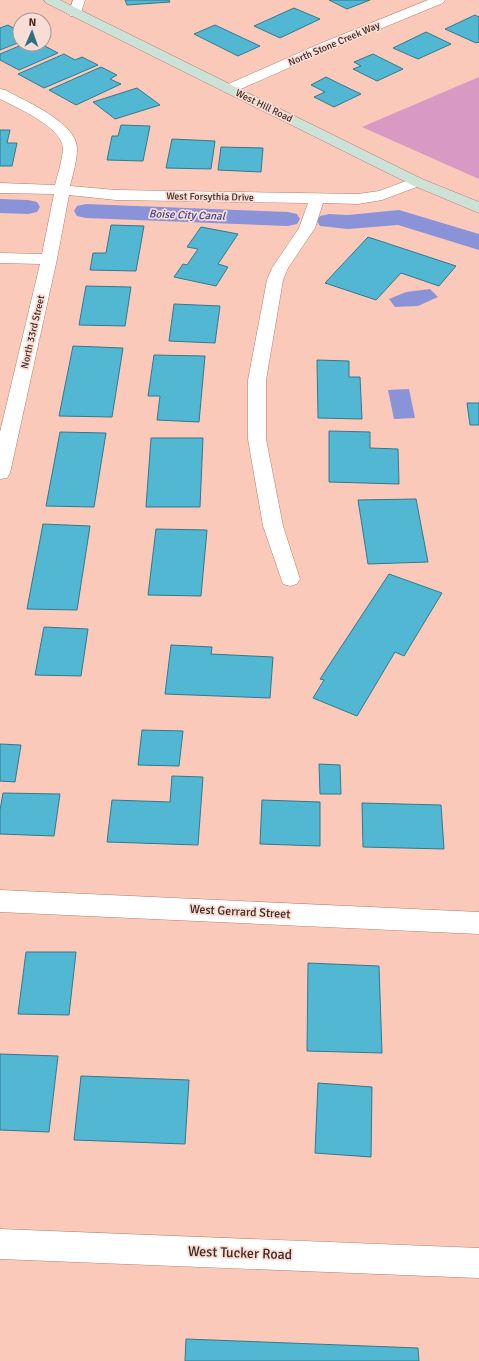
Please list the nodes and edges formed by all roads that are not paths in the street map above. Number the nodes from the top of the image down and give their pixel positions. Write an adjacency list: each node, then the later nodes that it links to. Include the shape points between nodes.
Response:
1 (50, 0): 3 (street, West Hill Road)
2 (439, 0): 4 (street, North Stone Creek Way)
3 (77, 6): 4 (street, West Hill Road)
4 (229, 89): 6 (street, West Hill Road)
5 (0, 93): 8 (street, North 33rd Street, via 55,124 66,137 70,148)
6 (417, 182): 9 (street, West Forsythia Drive, via 382,195 358,199); 10 (street, West Hill Road)
7 (0, 188): 8 (street, West Forsythia Drive)
8 (62, 190): 9 (street, West Forsythia Drive, via 116,195); 12 (street, North 33rd Street)
9 (317, 199): 14 (street, via 307,228 280,268 275,280 258,380 257,439 273,526)
10 (479, 208)
11 (0, 258): 12 (street)
12 (49, 260): 13 (street, North 33rd Street)
13 (0, 473)
14 (290, 579)
15 (0, 901): 16 (street, West Gerrard Street)
16 (479, 923)
17 (0, 1244): 18 (street, West Tucker Road)
18 (479, 1263)

